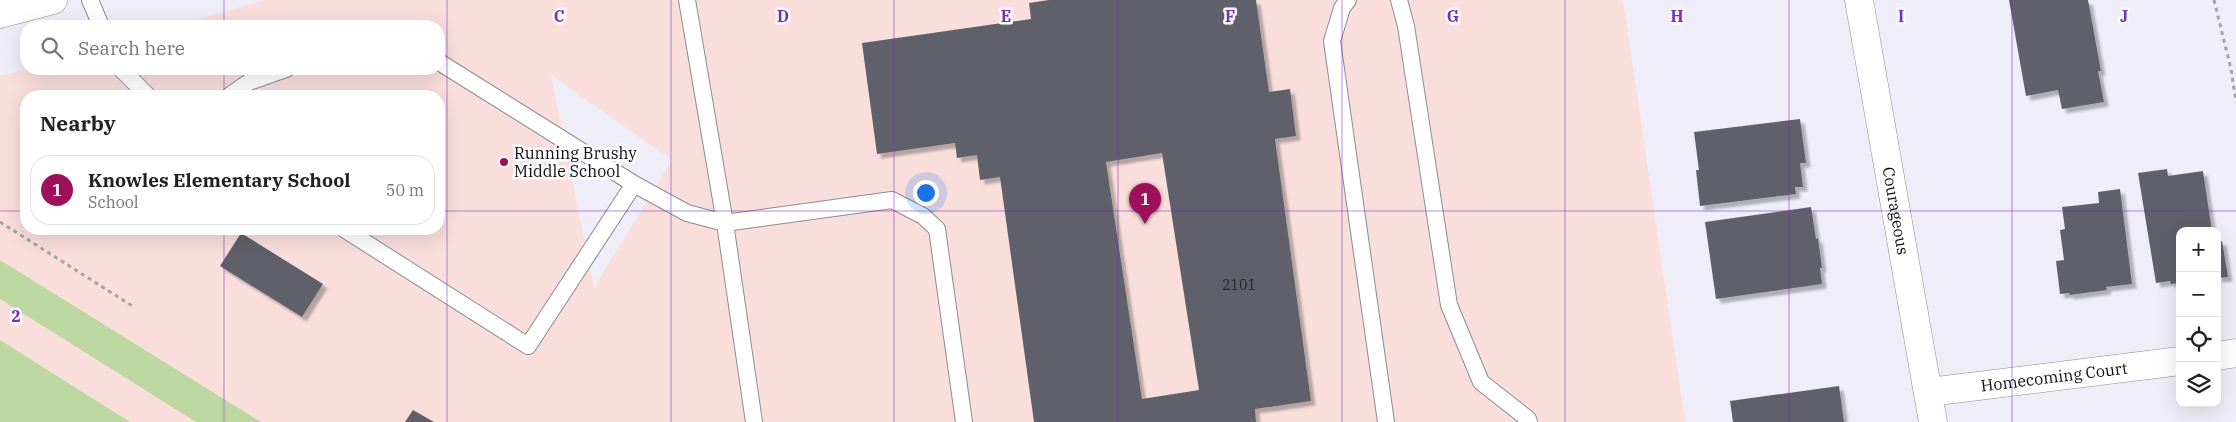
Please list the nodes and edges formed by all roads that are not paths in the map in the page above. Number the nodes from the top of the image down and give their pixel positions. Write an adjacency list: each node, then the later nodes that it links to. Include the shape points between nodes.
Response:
1 (53, 0): 7 (street)
2 (90, 0): 8 (lane)
3 (687, 0): 15 (lane)
4 (1348, 0): 23 (lane, via 1342,8 1332,41)
5 (1398, 0): 24 (lane, via 1406,26 1449,305 1481,382)
6 (1859, 0): 20 (street, Courageous)
7 (0, 14)
8 (98, 20)
9 (445, 66): 14 (lane)
10 (127, 75): 12 (lane)
11 (269, 75): 13 (lane)
12 (142, 90)
13 (238, 90)
14 (634, 184): 15 (lane, via 687,213); 16 (lane, via 528,346)
15 (725, 223): 21 (lane); 22 (lane, via 892,200 923,216 937,229)
16 (353, 235)
17 (2236, 353): 18 (street)
18 (2221, 355)
19 (2176, 361): 20 (street, Homecoming Court)
20 (1929, 392): 25 (street, Courageous)
21 (754, 422)
22 (964, 422)
23 (1386, 422)
24 (1529, 422)
25 (1933, 422)

